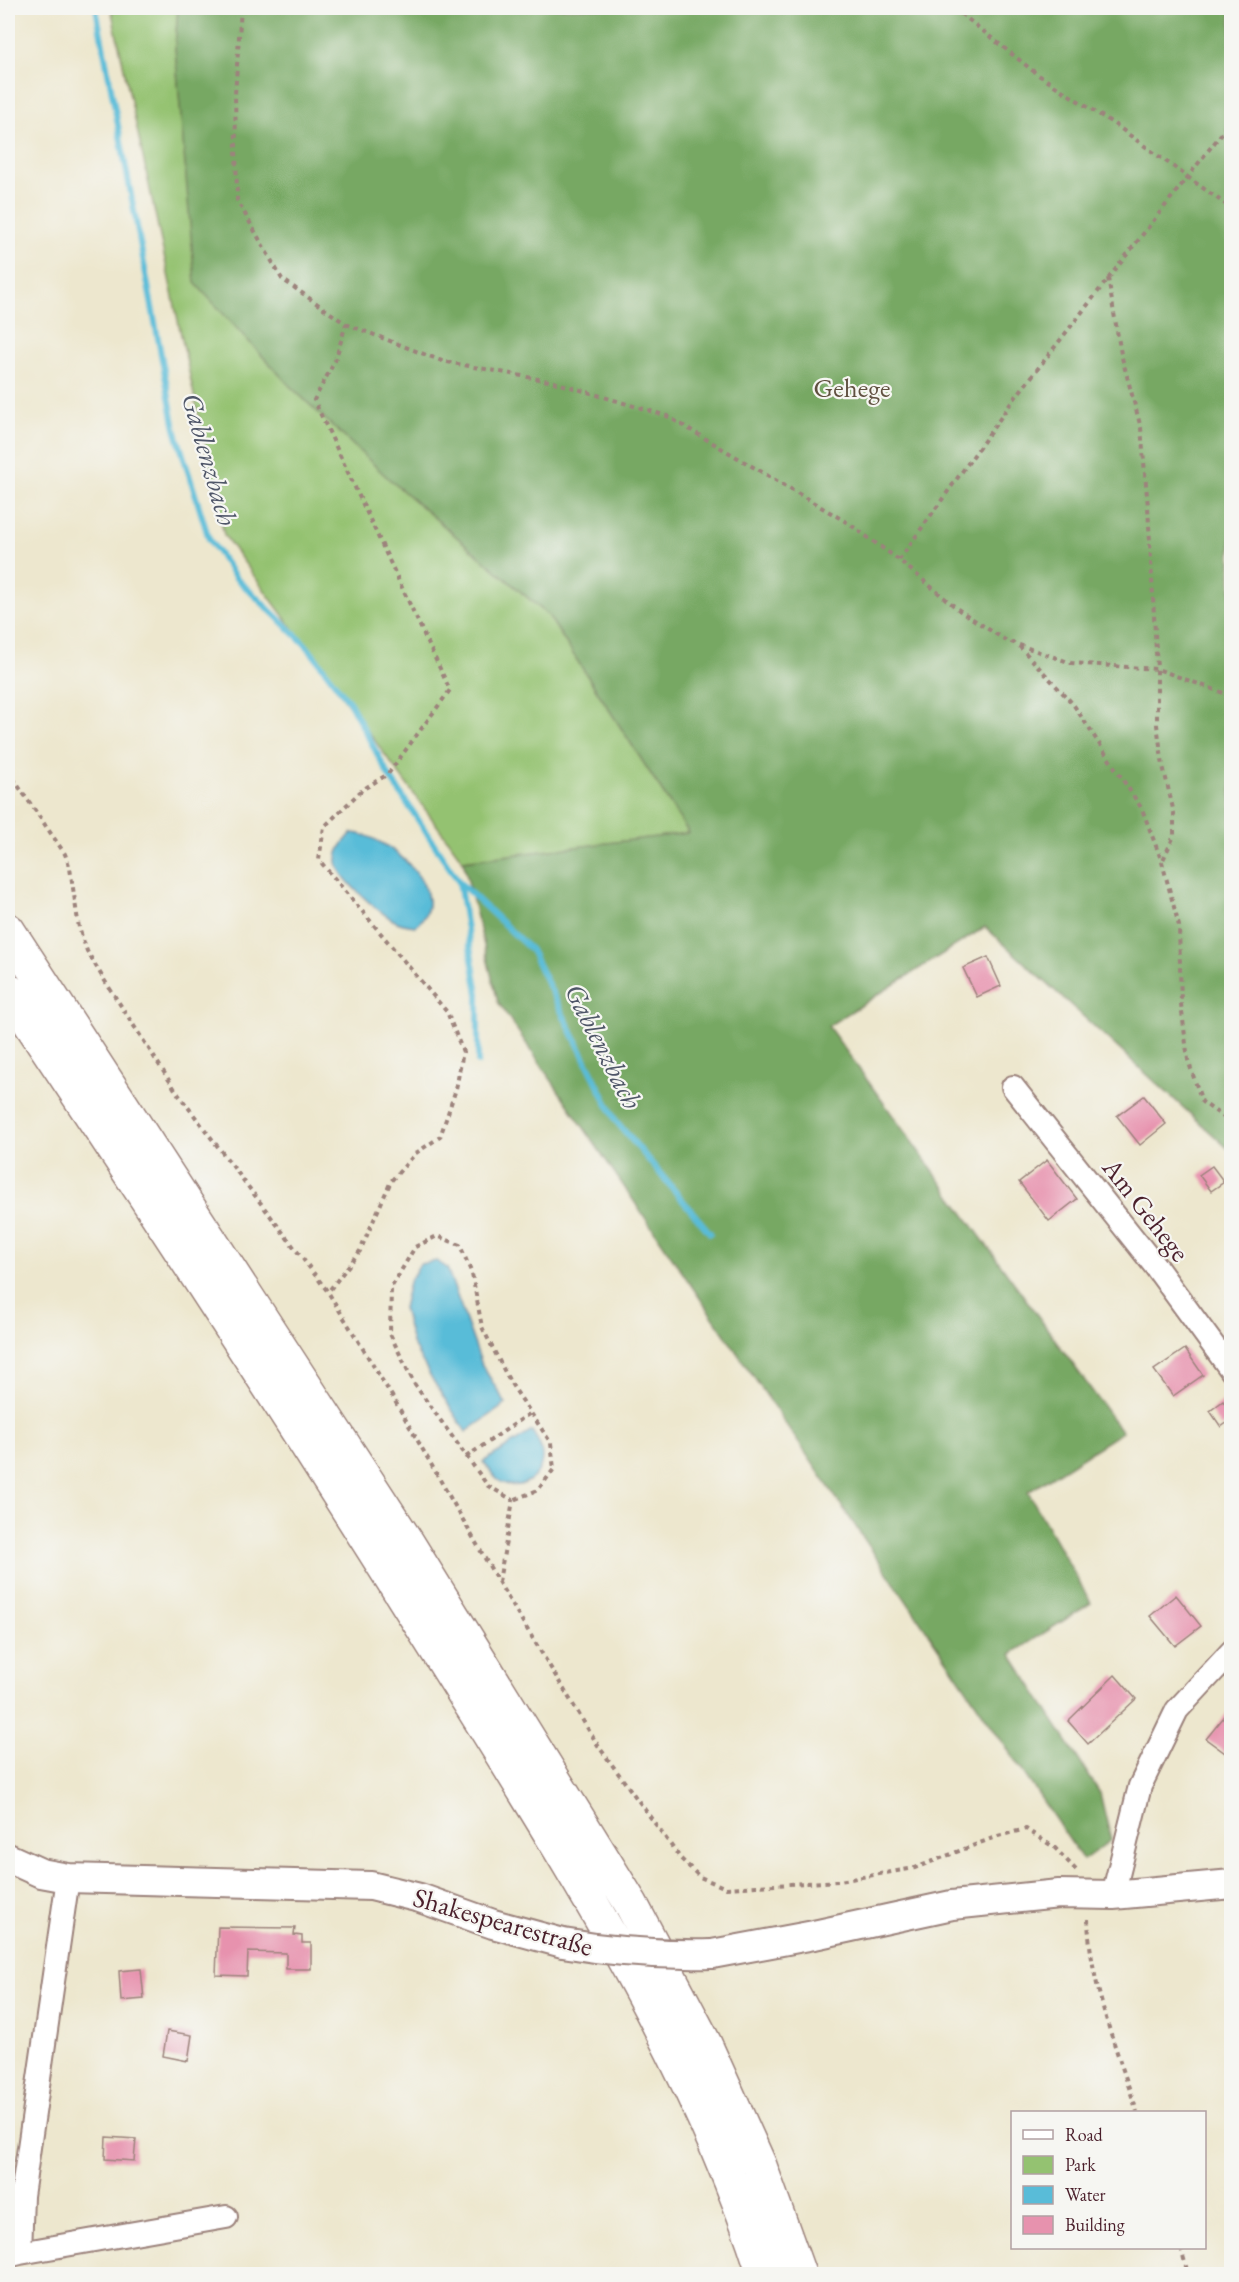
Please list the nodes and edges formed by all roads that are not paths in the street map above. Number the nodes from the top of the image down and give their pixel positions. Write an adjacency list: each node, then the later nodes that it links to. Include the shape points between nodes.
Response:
1 (8, 930): 13 (highway, via 400,1532 631,1904 705,2044 760,2166)
2 (8, 990): 12 (highway, via 373,1548 580,1880 658,2024 717,2148)
3 (1013, 1087): 4 (street, Am Gehege, via 1156,1267)
4 (1232, 1371)
5 (1232, 1651): 9 (street, via 1177,1710 1140,1786)
6 (8, 1858): 7 (street, Shakespearestraße, via 41,1873)
7 (68, 1878): 9 (street, Shakespearestraße, bridge, via 371,1886 563,1943 606,1951 669,1955 712,1954 952,1905 1059,1894); 11 (street)
8 (1232, 1884): 9 (street, Shakespearestraße)
9 (1101, 1895)
10 (226, 2217): 11 (street)
11 (14, 2254)
12 (764, 2274)
13 (799, 2274)

